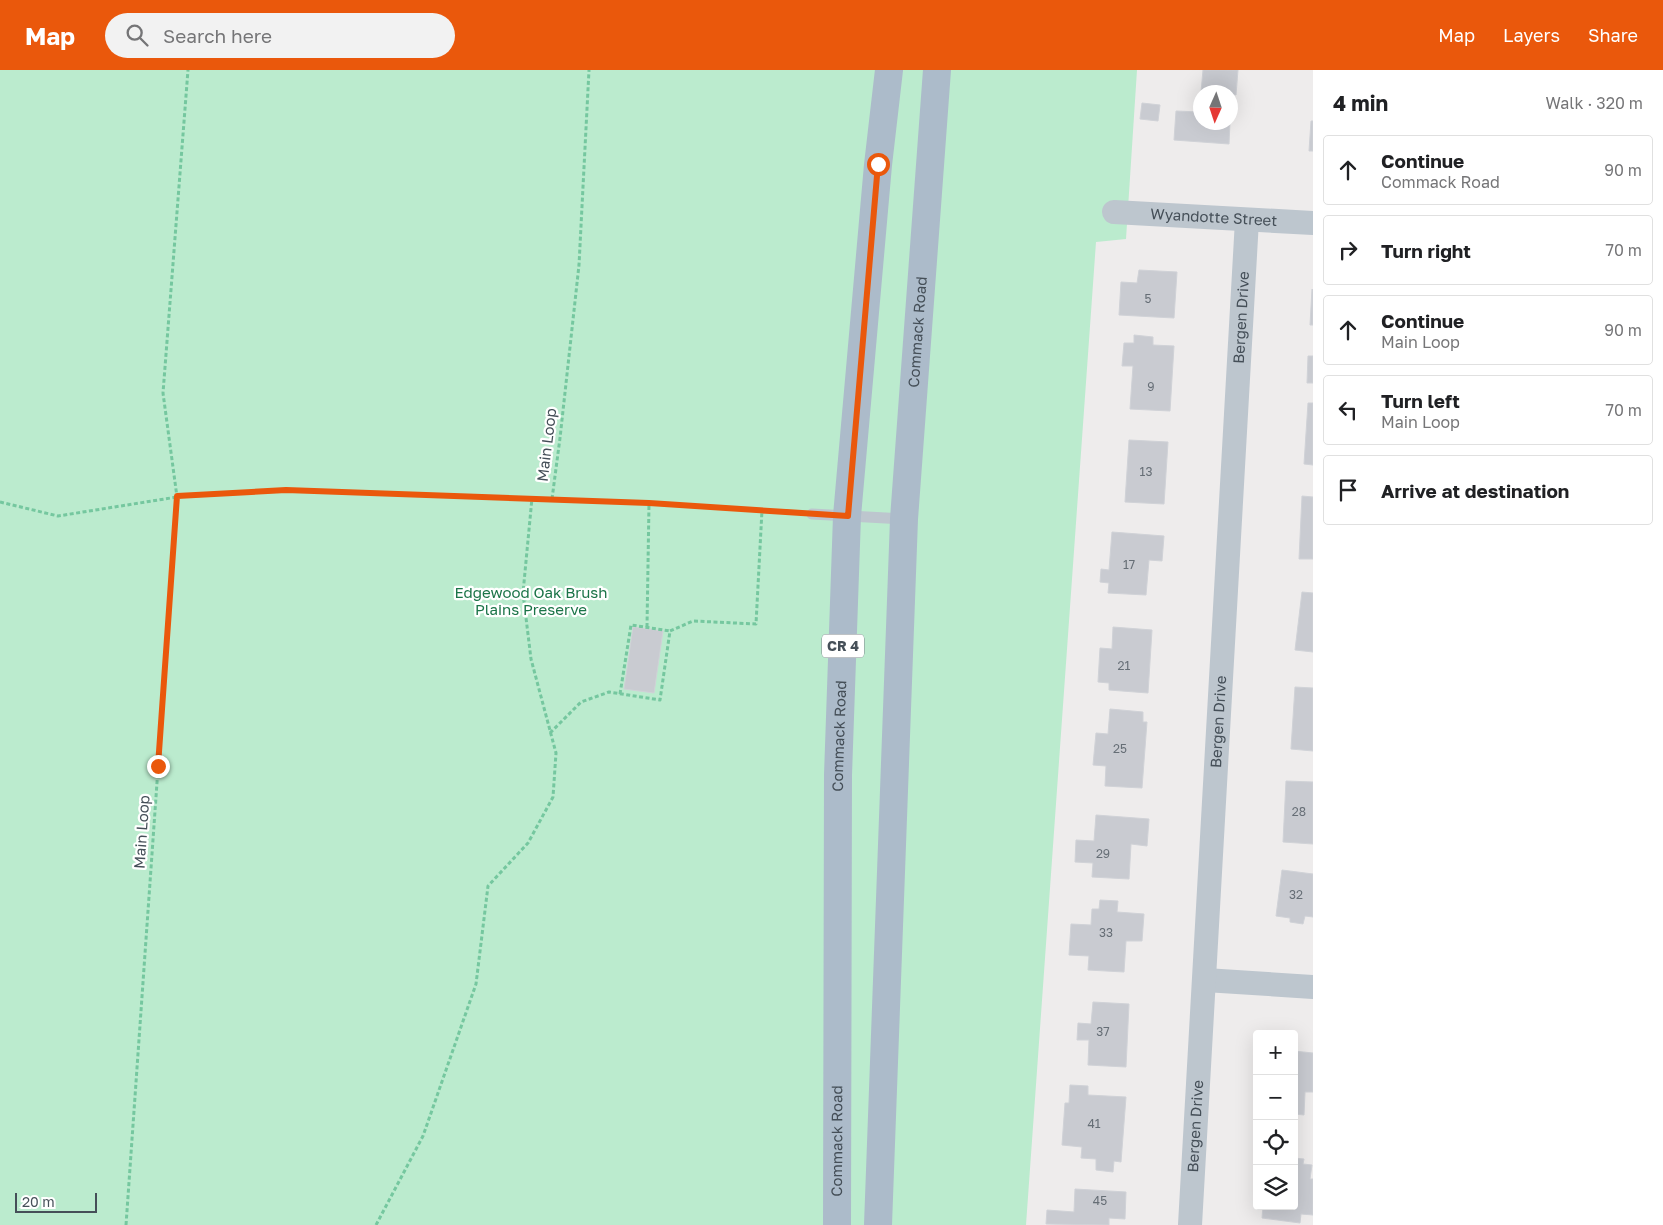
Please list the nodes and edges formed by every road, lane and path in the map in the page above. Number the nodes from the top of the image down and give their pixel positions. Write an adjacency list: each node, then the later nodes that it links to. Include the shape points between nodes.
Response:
1 (188, 70): 8 (path, via 163,393)
2 (589, 70): 10 (path, Main Loop, via 579,265)
3 (889, 70): 15 (main road, Commack Road / CR 4)
4 (937, 70): 16 (main road, Commack Road)
5 (1114, 212): 6 (street, Wyandotte Street)
6 (1247, 220): 7 (street, Wyandotte Street); 21 (street, Bergen Drive)
7 (1313, 223)
8 (177, 496): 9 (path, Main Loop, via 286,490); 11 (path, via 58,516); 23 (path, Main Loop)
9 (532, 498): 10 (path, Main Loop); 20 (path, via 523,592 531,659)
10 (552, 499): 12 (path)
11 (0, 502)
12 (649, 503): 13 (path); 17 (path)
13 (762, 510): 14 (path); 18 (path, via 756,624 693,621)
14 (812, 514): 15 (lane)
15 (848, 516): 16 (lane); 25 (main road, Commack Road / CR 4, via 838,775)
16 (904, 519): 26 (main road, Commack Road)
17 (647, 627): 18 (path); 19 (path, via 631,625)
18 (670, 631): 19 (path, via 660,700)
19 (620, 694): 20 (path, via 609,692 581,702)
20 (550, 733): 24 (path, via 556,753 554,797 528,843 488,886 476,984 422,1136)
21 (1205, 980): 22 (street); 27 (street, Bergen Drive)
22 (1313, 987)
23 (126, 1225)
24 (376, 1225)
25 (837, 1225)
26 (878, 1225)
27 (1190, 1225)

